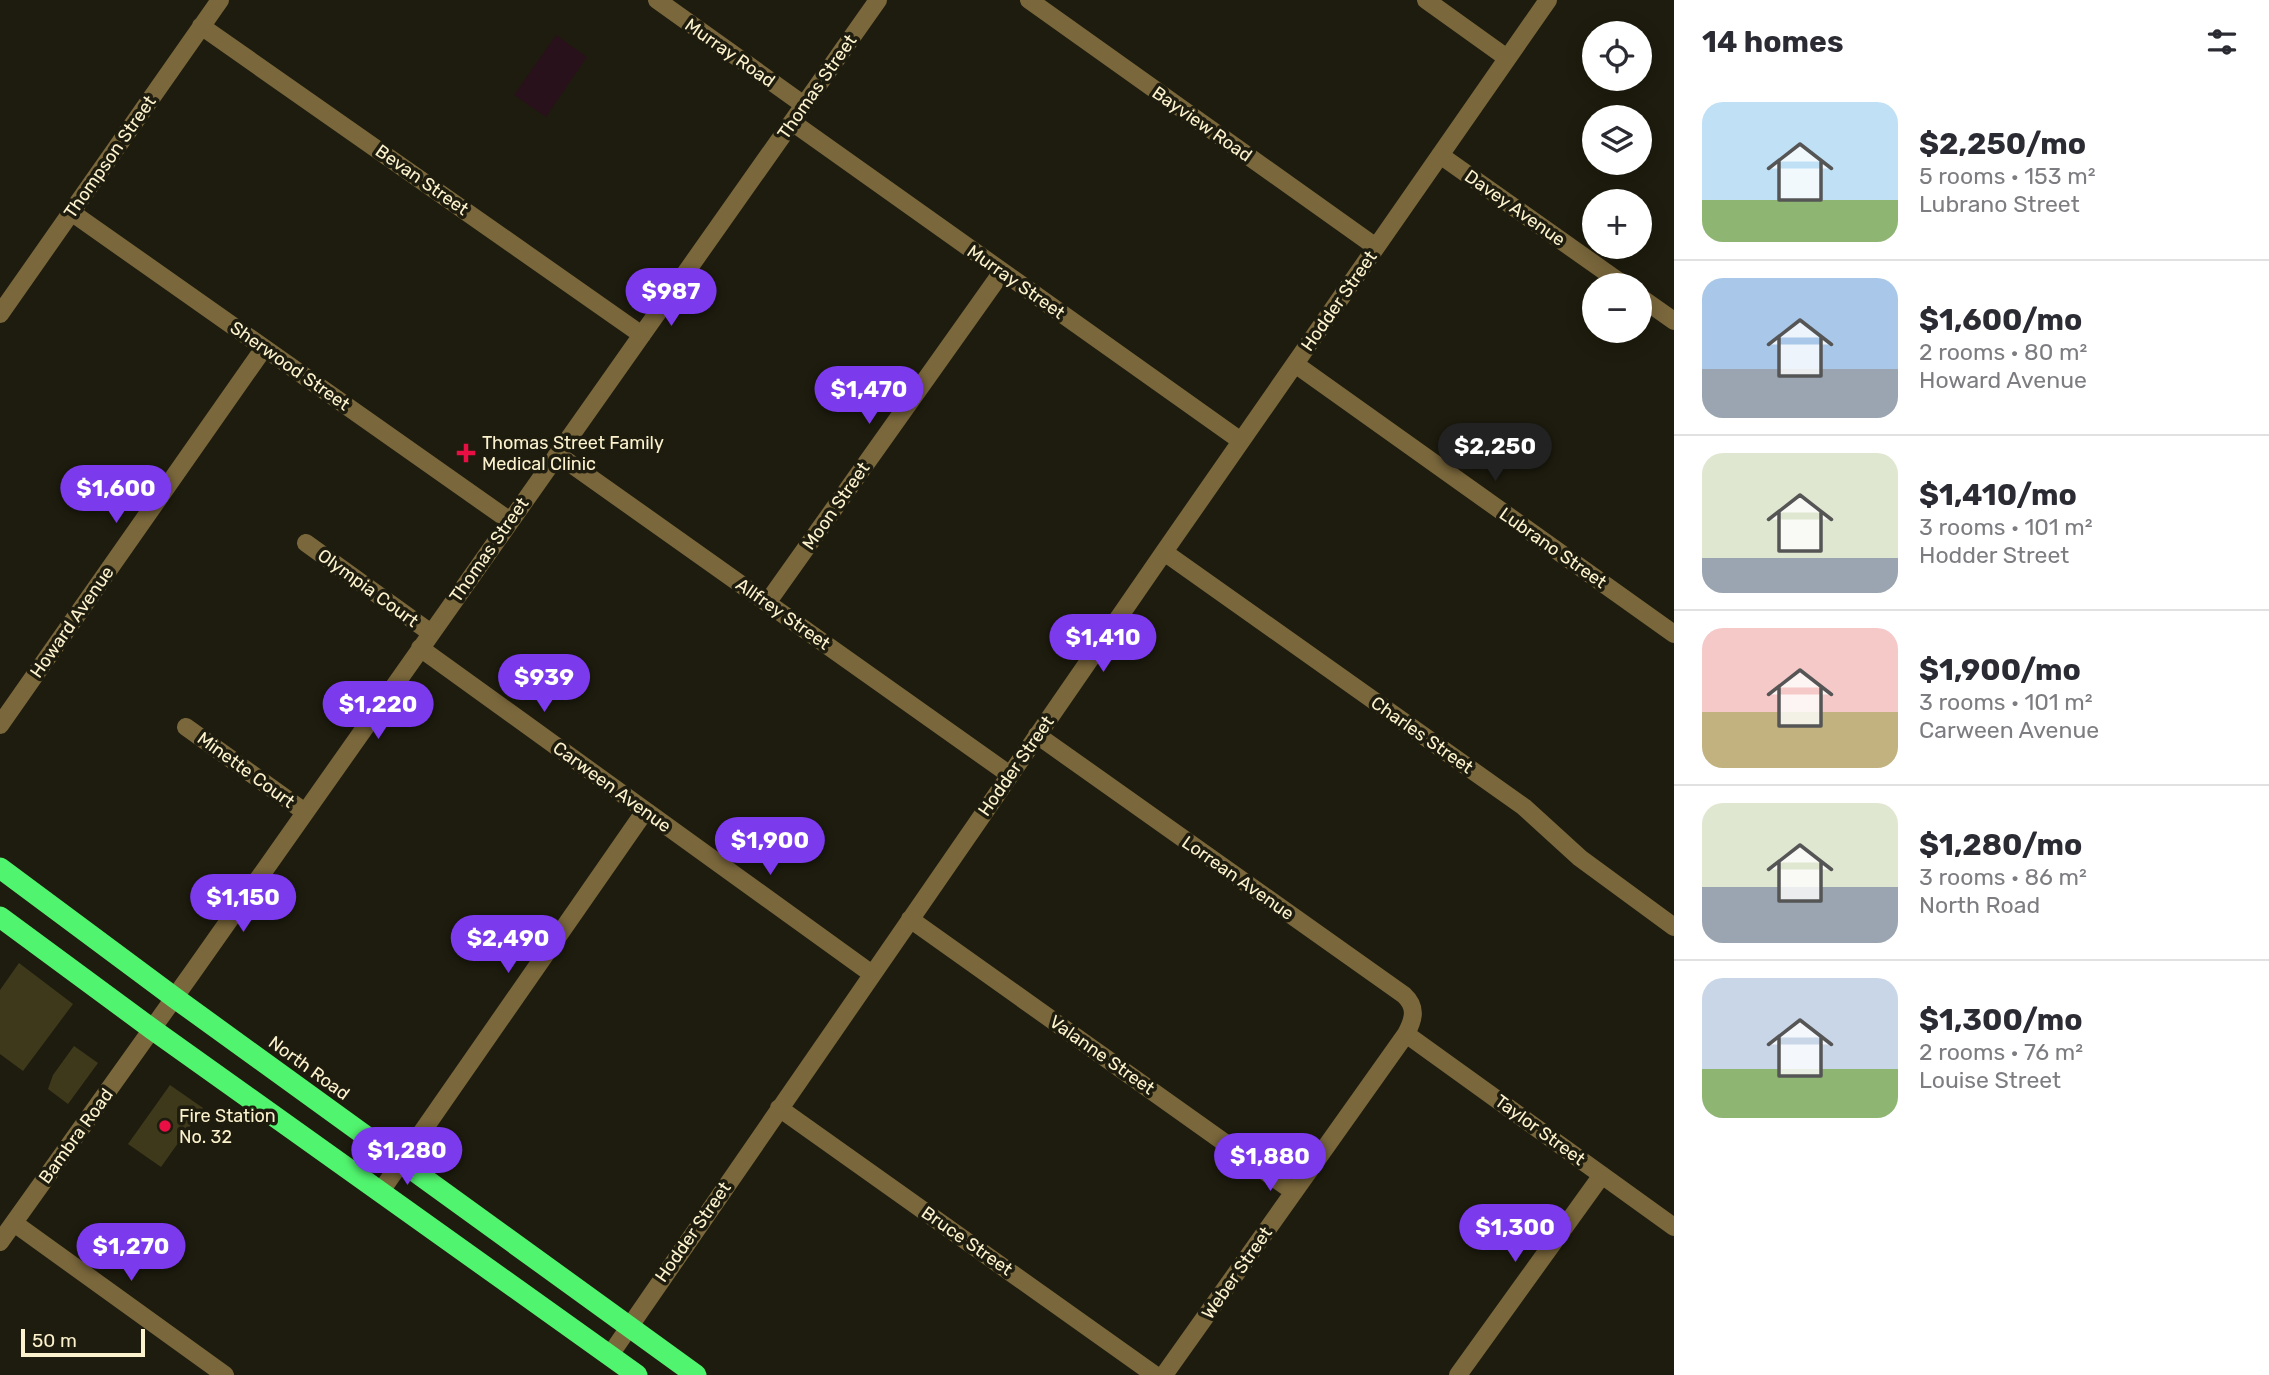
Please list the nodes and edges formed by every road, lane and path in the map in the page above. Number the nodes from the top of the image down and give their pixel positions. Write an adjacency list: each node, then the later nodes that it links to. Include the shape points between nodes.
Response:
1 (220, 0): 7 (street, Thompson Street)
2 (656, 0): 9 (street, Murray Road)
3 (878, 0): 9 (street, Thomas Street)
4 (1029, 0): 13 (street, Bayview Road)
5 (1426, 0): 8 (street)
6 (1548, 0): 8 (street, Hodder Street)
7 (201, 26): 12 (street, Thompson Street); 19 (street, Bevan Street)
8 (1507, 58): 11 (street, Hodder Street)
9 (804, 105): 10 (street, Thomas Street)
10 (792, 122): 14 (street, Murray Street); 19 (street, Thomas Street)
11 (1440, 155): 13 (street, Hodder Street); 15 (street, Davey Avenue)
12 (71, 212): 17 (street, Thompson Street); 20 (street, Sherwood Street)
13 (1376, 247): 21 (street, Hodder Street)
14 (1002, 272): 22 (street, Murray Street); 27 (street, Moon Street)
15 (1607, 273)
16 (1652, 305): 18 (street)
17 (0, 314)
18 (1674, 321)
19 (642, 335): 23 (street, Thomas Street)
20 (264, 348): 24 (street, Sherwood Street); 31 (street, Howard Avenue)
21 (1295, 364): 22 (street, Hodder Street); 29 (street, Lubrano Street)
22 (1241, 441): 26 (street, Hodder Street)
23 (557, 454): 24 (street, Thomas Street); 27 (street, Allfrey Street)
24 (510, 521): 28 (street, Thomas Street)
25 (306, 542): 28 (street, Olympia Court)
26 (1164, 552): 33 (street, Hodder Street); 40 (street, Charles Street, via 1524,807 1580,858)
27 (767, 603): 34 (street, Allfrey Street)
28 (431, 633): 30 (street, Thomas Street)
29 (1674, 634)
30 (420, 648): 35 (street, Carween Avenue); 36 (street, Thomas Street)
31 (0, 724)
32 (186, 727): 36 (street, Minette Court)
33 (1037, 735): 34 (street, Hodder Street); 44 (street, Lorrean Avenue, via 1404,995 1414,1016)
34 (1010, 775): 39 (street, Hodder Street)
35 (645, 811): 41 (street, Carween Avenue); 48 (street)
36 (305, 812): 42 (street, Thomas Street)
37 (0, 868): 42 (highway, North Road)
38 (0, 917): 43 (highway)
39 (910, 919): 41 (street, Hodder Street); 51 (street, Valanne Street)
40 (1674, 926)
41 (872, 974): 46 (street, Hodder Street)
42 (175, 998): 43 (street, Bambra Road); 45 (highway, North Road)
43 (152, 1029): 47 (highway); 52 (street, Bambra Road)
44 (1406, 1034): 49 (street, Taylor Street); 51 (street, Weber Street)
45 (297, 1087): 47 (highway); 48 (highway, North Road)
46 (779, 1108): 55 (street, Hodder Street); 60 (street, Bruce Street)
47 (275, 1116): 50 (highway)
48 (402, 1161): 50 (street); 55 (highway, North Road)
49 (1602, 1175): 53 (street, Taylor Street); 62 (street)
50 (382, 1191): 56 (highway)
51 (1294, 1192): 61 (street, Weber Street)
52 (14, 1223): 54 (street, Bambra Road); 57 (street)
53 (1674, 1227)
54 (0, 1242)
55 (628, 1326): 56 (street, Hodder Street); 59 (highway, North Road)
56 (610, 1355): 58 (highway)
57 (225, 1375)
58 (638, 1375)
59 (696, 1375)
60 (1155, 1375)
61 (1164, 1375)
62 (1458, 1375)

